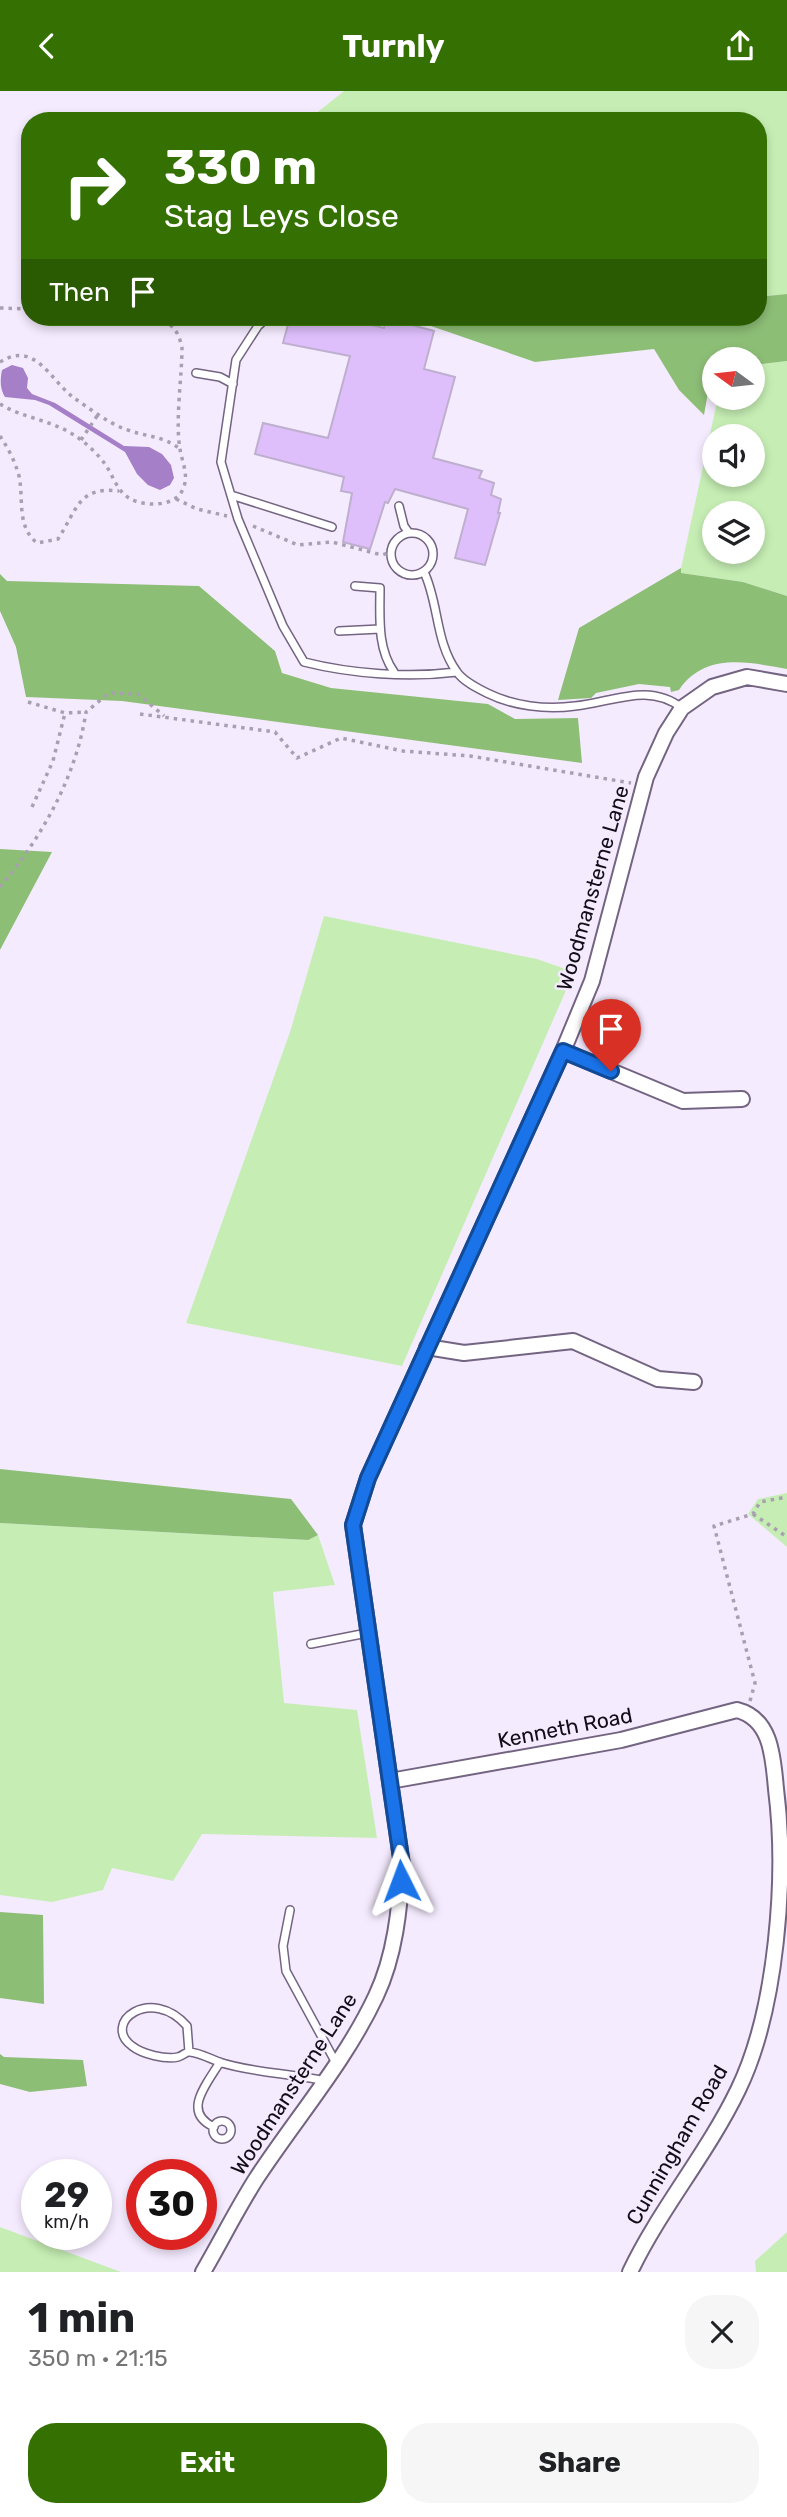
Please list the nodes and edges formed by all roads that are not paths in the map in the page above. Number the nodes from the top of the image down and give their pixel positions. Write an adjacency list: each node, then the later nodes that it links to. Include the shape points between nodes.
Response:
1 (258, 326): 3 (lane, via 236,360)
2 (196, 373): 3 (lane)
3 (233, 384): 4 (lane, via 221,462)
4 (231, 495): 6 (lane); 12 (lane, via 283,626 304,661 337,670)
5 (399, 506): 7 (lane)
6 (332, 527)
7 (410, 533): 8 (lane, via 423,536 432,547 432,560); 8 (lane, via 397,539 391,552 394,565 404,574)
8 (424, 572): 13 (lane, via 434,591 434,614)
9 (355, 586): 10 (lane, via 380,588)
10 (380, 629): 11 (lane); 12 (lane, via 386,661)
11 (340, 631)
12 (394, 672): 13 (lane)
13 (457, 672): 15 (lane, via 478,689 506,702 572,707 639,693 667,697)
14 (787, 684): 15 (street, Woodmansterne Lane, via 747,677 712,687)
15 (682, 708): 16 (street, Woodmansterne Lane, via 643,786 592,981)
16 (563, 1051): 17 (street, via 683,1101); 18 (street, Woodmansterne Lane)
17 (742, 1099)
18 (427, 1347): 19 (street, via 464,1353 573,1341 658,1380); 20 (street, Woodmansterne Lane, via 368,1478 353,1525)
19 (694, 1382)
20 (367, 1633): 21 (lane); 23 (street, Woodmansterne Lane)
21 (311, 1644)
22 (747, 1713): 23 (street, Kenneth Road, via 737,1710 621,1740); 31 (street, Cunningham Road, via 755,1717 771,1744 779,1812 780,1905 767,2002 739,2089)
23 (390, 1781): 27 (street, Woodmansterne Lane, via 402,1865 393,1935 377,1995)
24 (290, 1910): 27 (lane, via 283,1946 286,1971)
25 (189, 2052): 25 (lane, via 171,2058 133,2047 123,2032 125,2020 142,2006 163,2009 187,2026); 26 (lane)
26 (220, 2062): 28 (lane); 29 (lane, via 197,2113)
27 (337, 2064): 28 (street, Woodmansterne Lane)
28 (326, 2081): 30 (street, Woodmansterne Lane, via 255,2180)
29 (214, 2127)
30 (203, 2272)
31 (630, 2272)

